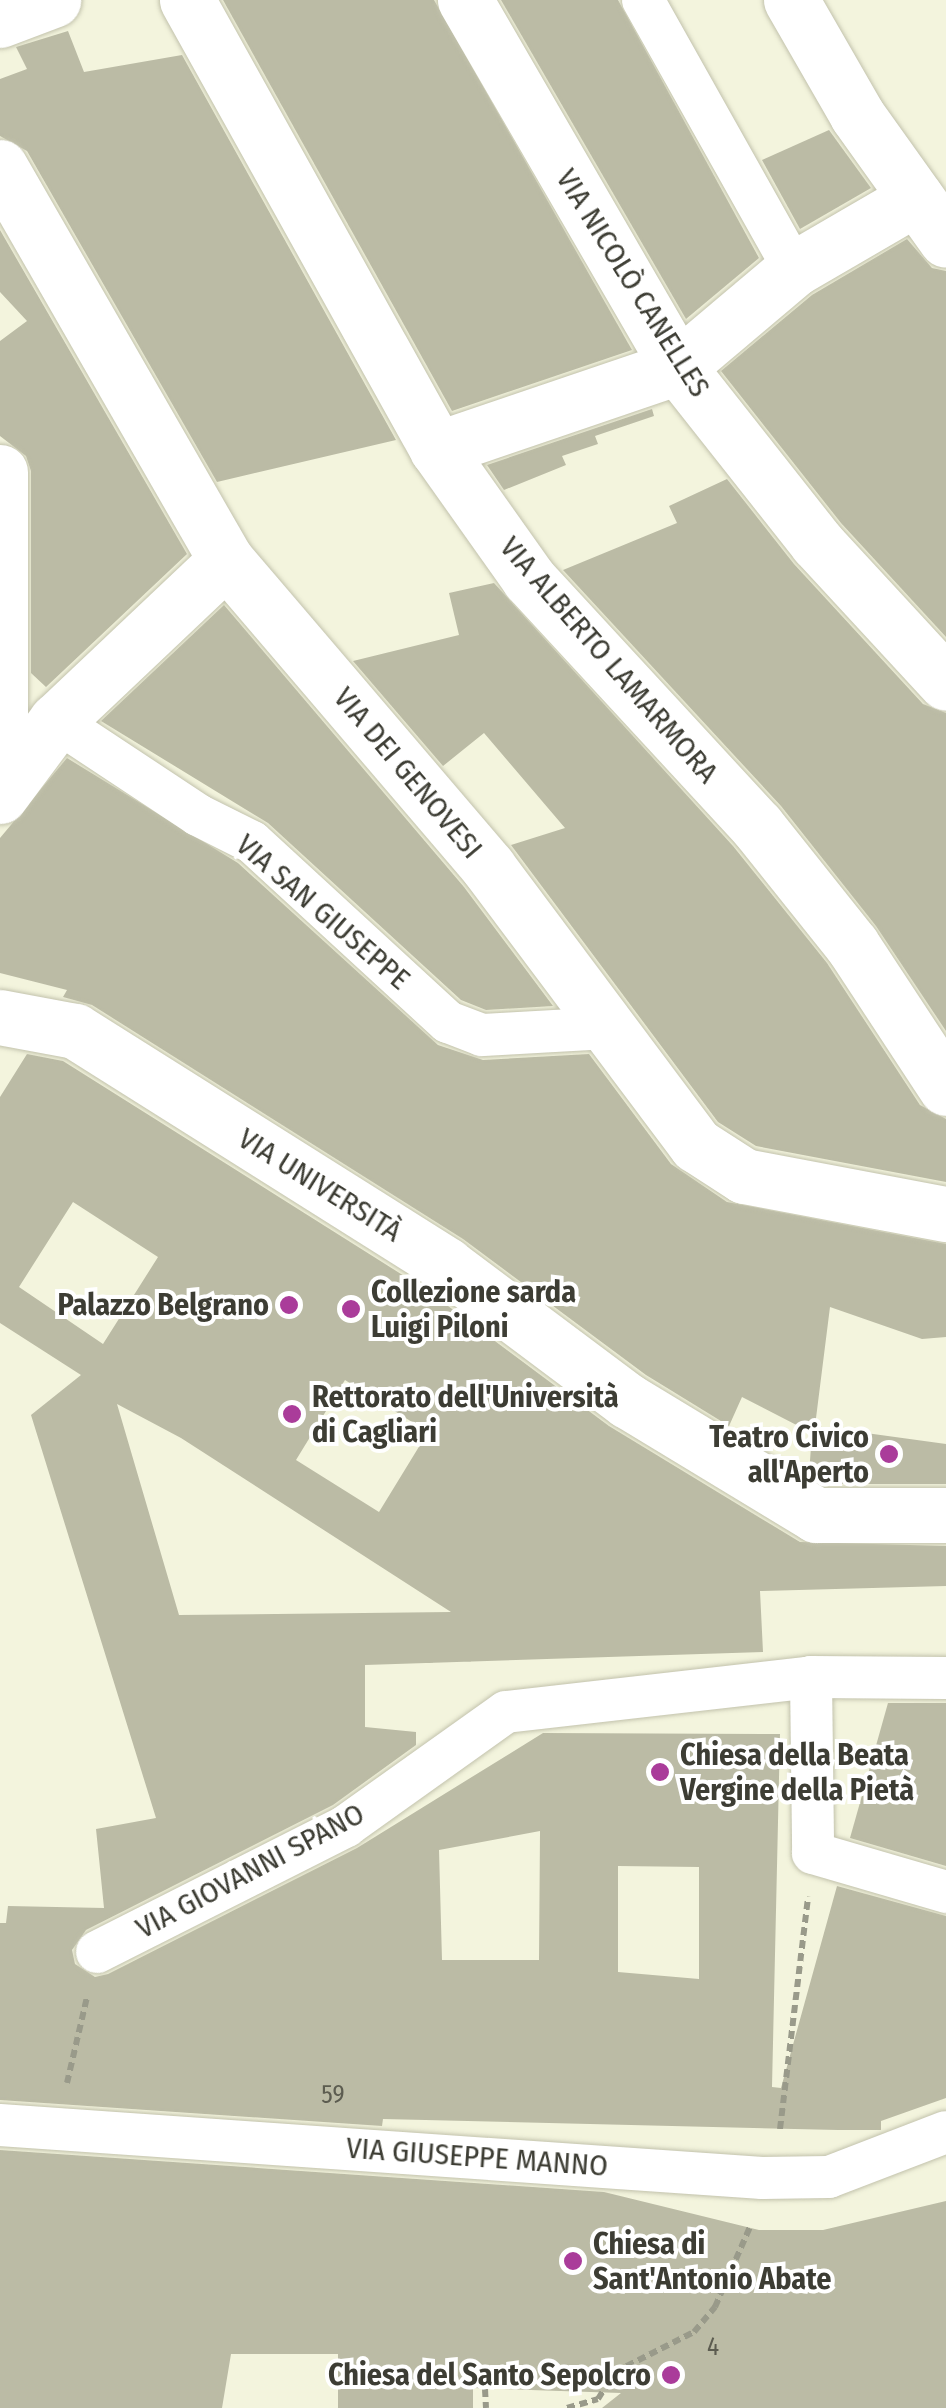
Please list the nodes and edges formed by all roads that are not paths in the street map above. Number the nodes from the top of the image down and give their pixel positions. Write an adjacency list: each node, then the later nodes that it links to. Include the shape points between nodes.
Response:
1 (53, 0): 6 (street)
2 (187, 0): 11 (street, VIA ALBERTO LAMARMORA)
3 (464, 0): 10 (street, VIA NICOLÒ CANELLES)
4 (643, 0): 9 (street)
5 (792, 0): 8 (street, via 857,114)
6 (0, 20)
7 (0, 167): 13 (street, VIA DEI GENOVESI)
8 (931, 219): 9 (street)
9 (794, 269): 10 (street)
10 (678, 367): 11 (street); 14 (street, VIA NICOLÒ CANELLES, via 818,543)
11 (437, 449): 20 (street, VIA ALBERTO LAMARMORA, via 529,579 757,826 852,944)
12 (0, 472): 16 (street)
13 (226, 560): 15 (street); 19 (street, VIA DEI GENOVESI, via 488,867)
14 (946, 683)
15 (56, 721): 17 (street); 19 (street, VIA SAN GIUSEPPE, via 198,815 252,842 448,1022 482,1034)
16 (1, 729)
17 (0, 796)
18 (0, 1017): 22 (street, VIA UNIVERSITÀ, via 75,1031 446,1264 628,1400 816,1515)
19 (609, 1028): 21 (street, VIA DEI GENOVESI, via 696,1145 744,1176)
20 (946, 1088)
21 (946, 1214)
22 (946, 1516)
23 (811, 1677): 24 (street, VIA GIOVANNI SPANO); 25 (street, via 813,1853); 26 (street, VIA GIOVANNI SPANO, via 506,1712 346,1826)
24 (946, 1678)
25 (946, 1892)
26 (97, 1952)
27 (0, 2125): 28 (street, VIA GIUSEPPE MANNO, via 762,2178 829,2177)
28 (946, 2132)

